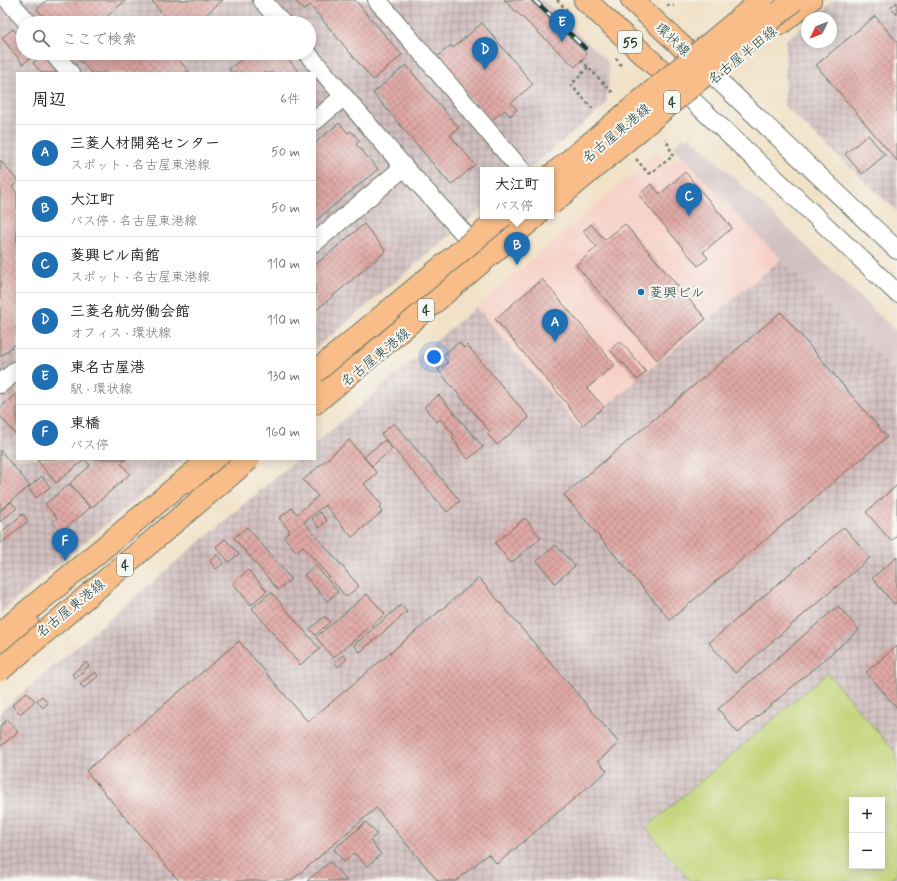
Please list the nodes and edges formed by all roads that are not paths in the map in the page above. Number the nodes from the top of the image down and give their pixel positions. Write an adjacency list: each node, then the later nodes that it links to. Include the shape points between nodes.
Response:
1 (8, 0): 10 (street); 11 (street)
2 (262, 0): 12 (street)
3 (377, 0): 21 (street)
4 (632, 0): 15 (main road, 環状線 / 55)
5 (762, 0): 22 (main road, 4, bridge)
6 (770, 0): 15 (main road, 名古屋半田線)
7 (794, 0): 24 (main road, 4, bridge)
8 (810, 0): 15 (main road, 名古屋半田線)
9 (576, 5): 17 (main road, 55)
10 (0, 7)
11 (22, 16)
12 (276, 16)
13 (59, 60): 16 (street)
14 (313, 60): 18 (street)
15 (707, 70): 17 (main road, 名古屋半田線); 32 (street)
16 (69, 72)
17 (683, 91): 23 (main road, 名古屋東港線, via 646,107); 25 (main road, 名古屋東港線); 33 (street)
18 (344, 97): 19 (street); 20 (street)
19 (316, 120)
20 (404, 167): 30 (street); 31 (street)
21 (518, 167)
22 (554, 173)
23 (554, 185)
24 (554, 201)
25 (554, 210)
26 (499, 219): 35 (main road, 4, bridge)
27 (514, 219): 31 (main road, 名古屋東港線)
28 (532, 219): 38 (main road, 4)
29 (543, 219): 39 (main road, 名古屋東港線)
30 (316, 241)
31 (478, 249): 37 (main road, 名古屋東港線)
32 (897, 250)
33 (897, 293)
34 (16, 371): 36 (street)
35 (316, 371)
36 (0, 384)
37 (316, 384)
38 (316, 404)
39 (316, 404)
40 (209, 460): 44 (main road, 4)
41 (225, 460): 45 (main road, 名古屋東港線)
42 (249, 460): 46 (main road, 名古屋東港線)
43 (249, 460): 47 (main road, 4, bridge)
44 (0, 634)
45 (0, 648)
46 (0, 666)
47 (0, 670)

